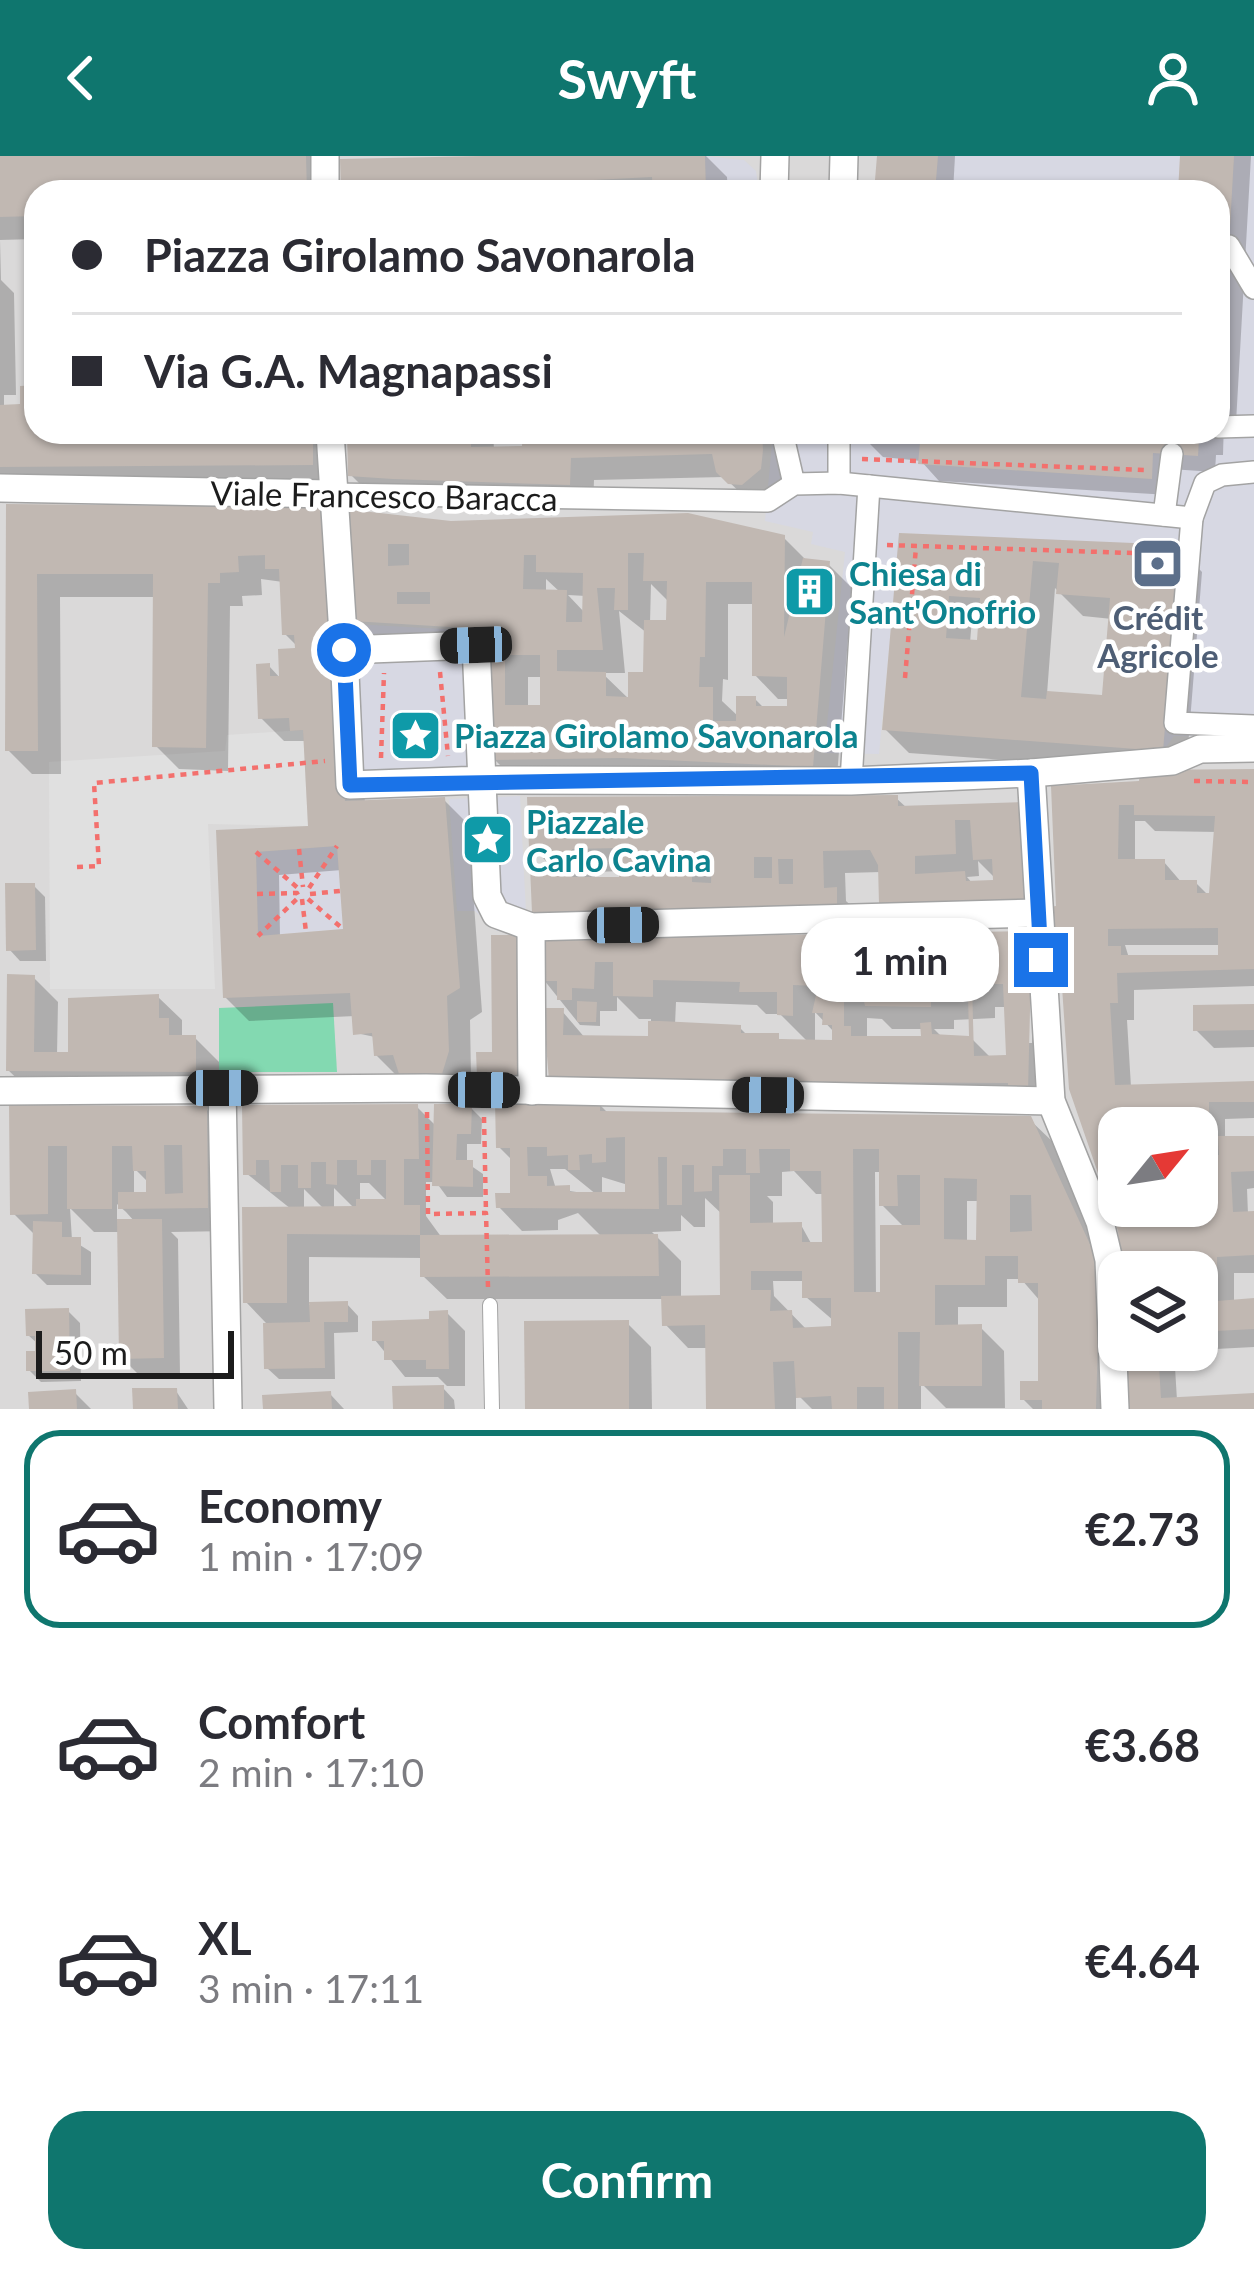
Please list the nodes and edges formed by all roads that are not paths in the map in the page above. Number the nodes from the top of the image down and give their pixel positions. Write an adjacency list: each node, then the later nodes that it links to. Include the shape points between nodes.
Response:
1 (1230, 249): 2 (street)
2 (1254, 288)
3 (330, 444): 12 (street)
4 (784, 444): 9 (street)
5 (839, 444): 8 (street)
6 (1170, 463): 13 (street)
7 (1254, 472): 14 (street, via 1205,483)
8 (839, 483): 9 (street); 10 (street)
9 (794, 484): 12 (street, Viale Francesco Baracca, via 769,500)
10 (869, 486): 13 (street); 22 (street)
11 (0, 488): 12 (street, Viale Francesco Baracca)
12 (331, 494): 15 (street)
13 (1164, 515): 14 (street)
14 (1192, 518): 16 (street)
15 (344, 650): 21 (street, via 350,785); 21 (street, via 476,645)
16 (1174, 723): 17 (street); 19 (street)
17 (1254, 726)
18 (1254, 748): 19 (street, via 1200,749)
19 (1172, 760): 20 (street)
20 (1031, 773): 22 (street); 23 (street)
21 (470, 780): 22 (street); 24 (street, via 490,907)
22 (851, 781)
23 (1037, 914): 24 (street); 28 (street)
24 (531, 927): 27 (street)
25 (222, 1088): 26 (street); 27 (street); 30 (street)
26 (0, 1091)
27 (532, 1091): 28 (street)
28 (1051, 1101): 32 (street, via 1109,1260)
29 (490, 1305): 31 (lane)
30 (228, 1409)
31 (492, 1409)
32 (1115, 1409)

